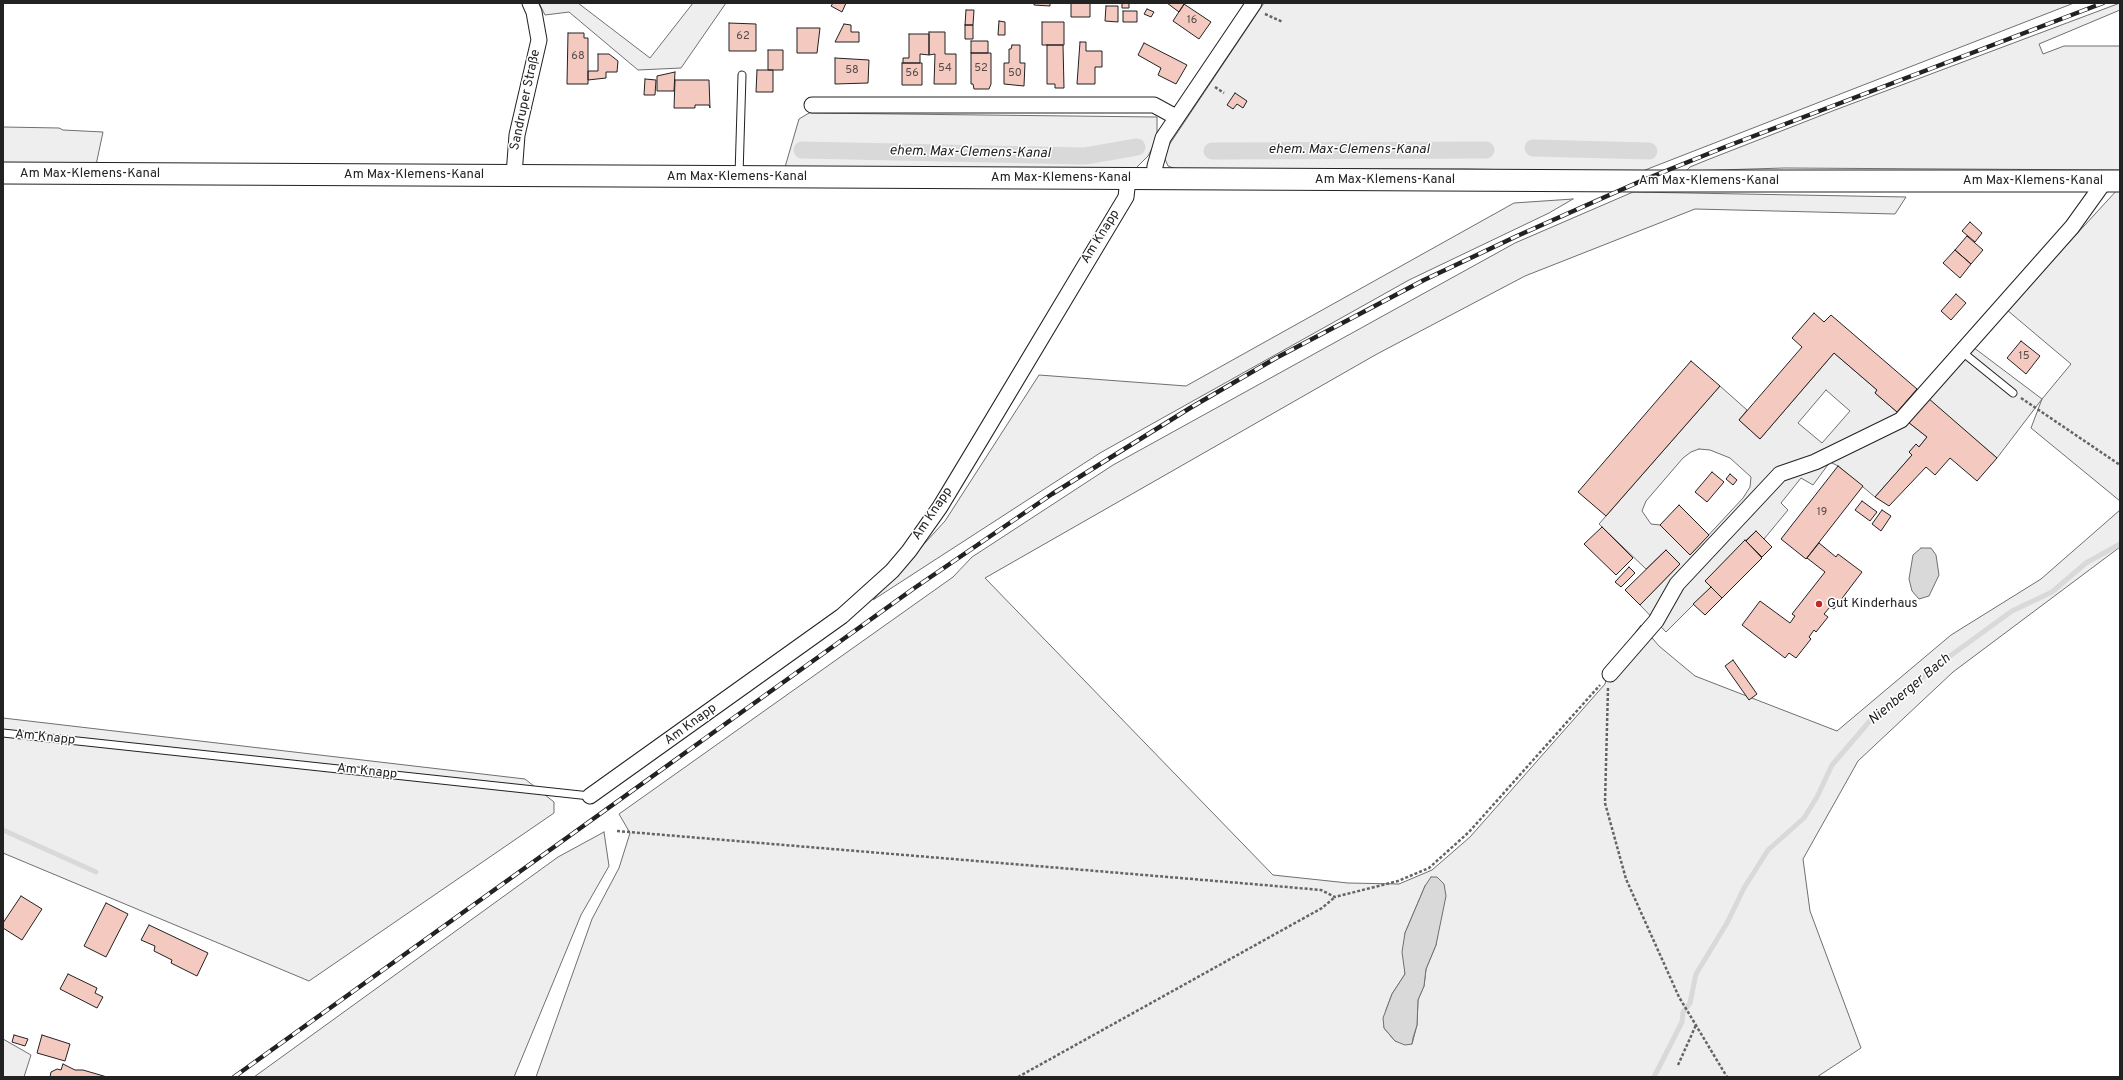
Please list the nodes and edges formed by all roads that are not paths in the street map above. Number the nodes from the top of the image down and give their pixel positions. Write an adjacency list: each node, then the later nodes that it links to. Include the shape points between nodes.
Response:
1 (530, 3): 8 (street, Sandruper Straße, via 539,40 517,135)
2 (1254, 3): 5 (street)
3 (742, 75): 6 (lane)
4 (812, 105): 5 (street, via 1154,105)
5 (1176, 117): 10 (street, via 1164,138 1155,166)
6 (740, 172): 8 (main road, Am Max-Klemens-Kanal); 9 (main road, Am Max-Klemens-Kanal)
7 (3, 173): 8 (main road, Am Max-Klemens-Kanal)
8 (514, 175)
9 (1128, 179): 10 (main road, Am Max-Klemens-Kanal); 16 (street, Am Knapp, via 1126,197 940,507 909,551 842,616)
10 (1154, 179): 11 (main road, Am Max-Klemens-Kanal)
11 (2113, 180): 12 (street)
12 (1961, 351): 13 (lane); 14 (street, via 1901,420 1815,462 1780,474 1677,584 1656,621)
13 (2013, 393)
14 (1610, 674)
15 (3, 734): 16 (lane, Am Knapp)
16 (590, 796)

